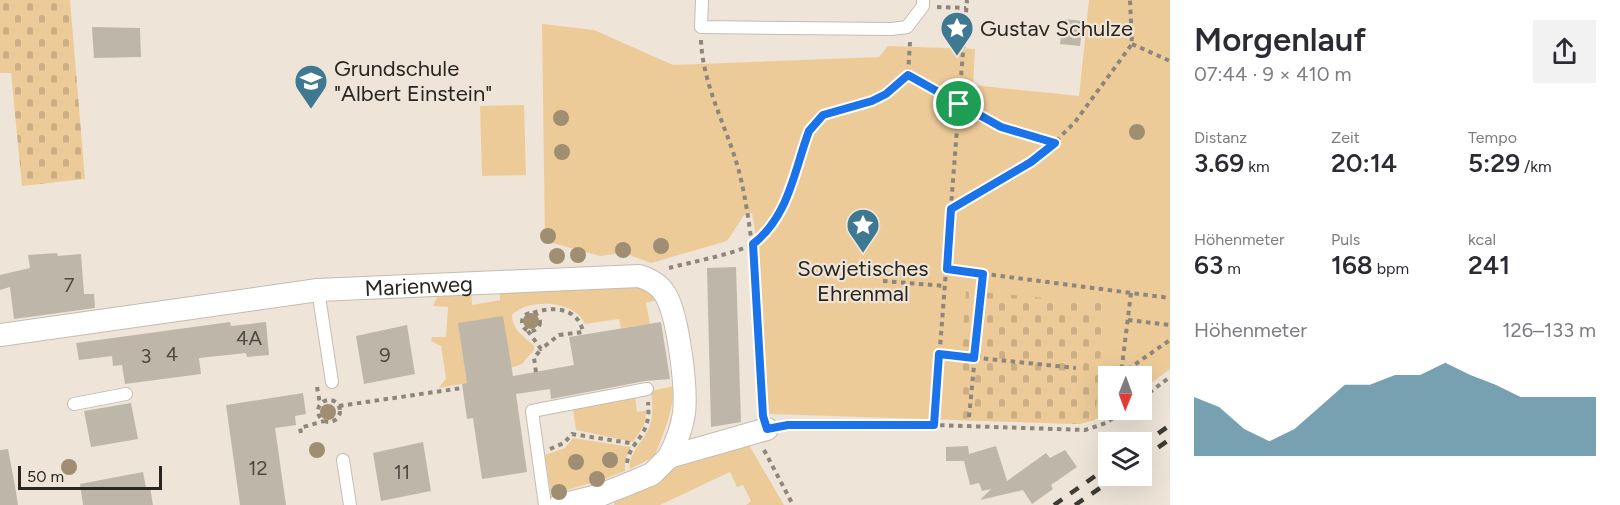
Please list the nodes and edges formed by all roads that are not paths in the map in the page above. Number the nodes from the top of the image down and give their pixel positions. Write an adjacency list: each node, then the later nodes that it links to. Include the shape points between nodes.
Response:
1 (702, 0): 2 (lane, via 701,27 907,27)
2 (923, 3)
3 (318, 290): 4 (street, Marienweg); 5 (lane); 10 (street, Marienweg, via 647,278 669,301 683,376 684,411)
4 (0, 335)
5 (332, 382)
6 (646, 389): 13 (lane, via 532,411)
7 (126, 394): 8 (lane)
8 (74, 404)
9 (761, 431): 10 (street)
10 (669, 457): 14 (street, via 652,474 598,496)
11 (343, 460): 12 (lane)
12 (350, 505)
13 (545, 505)
14 (560, 505)

